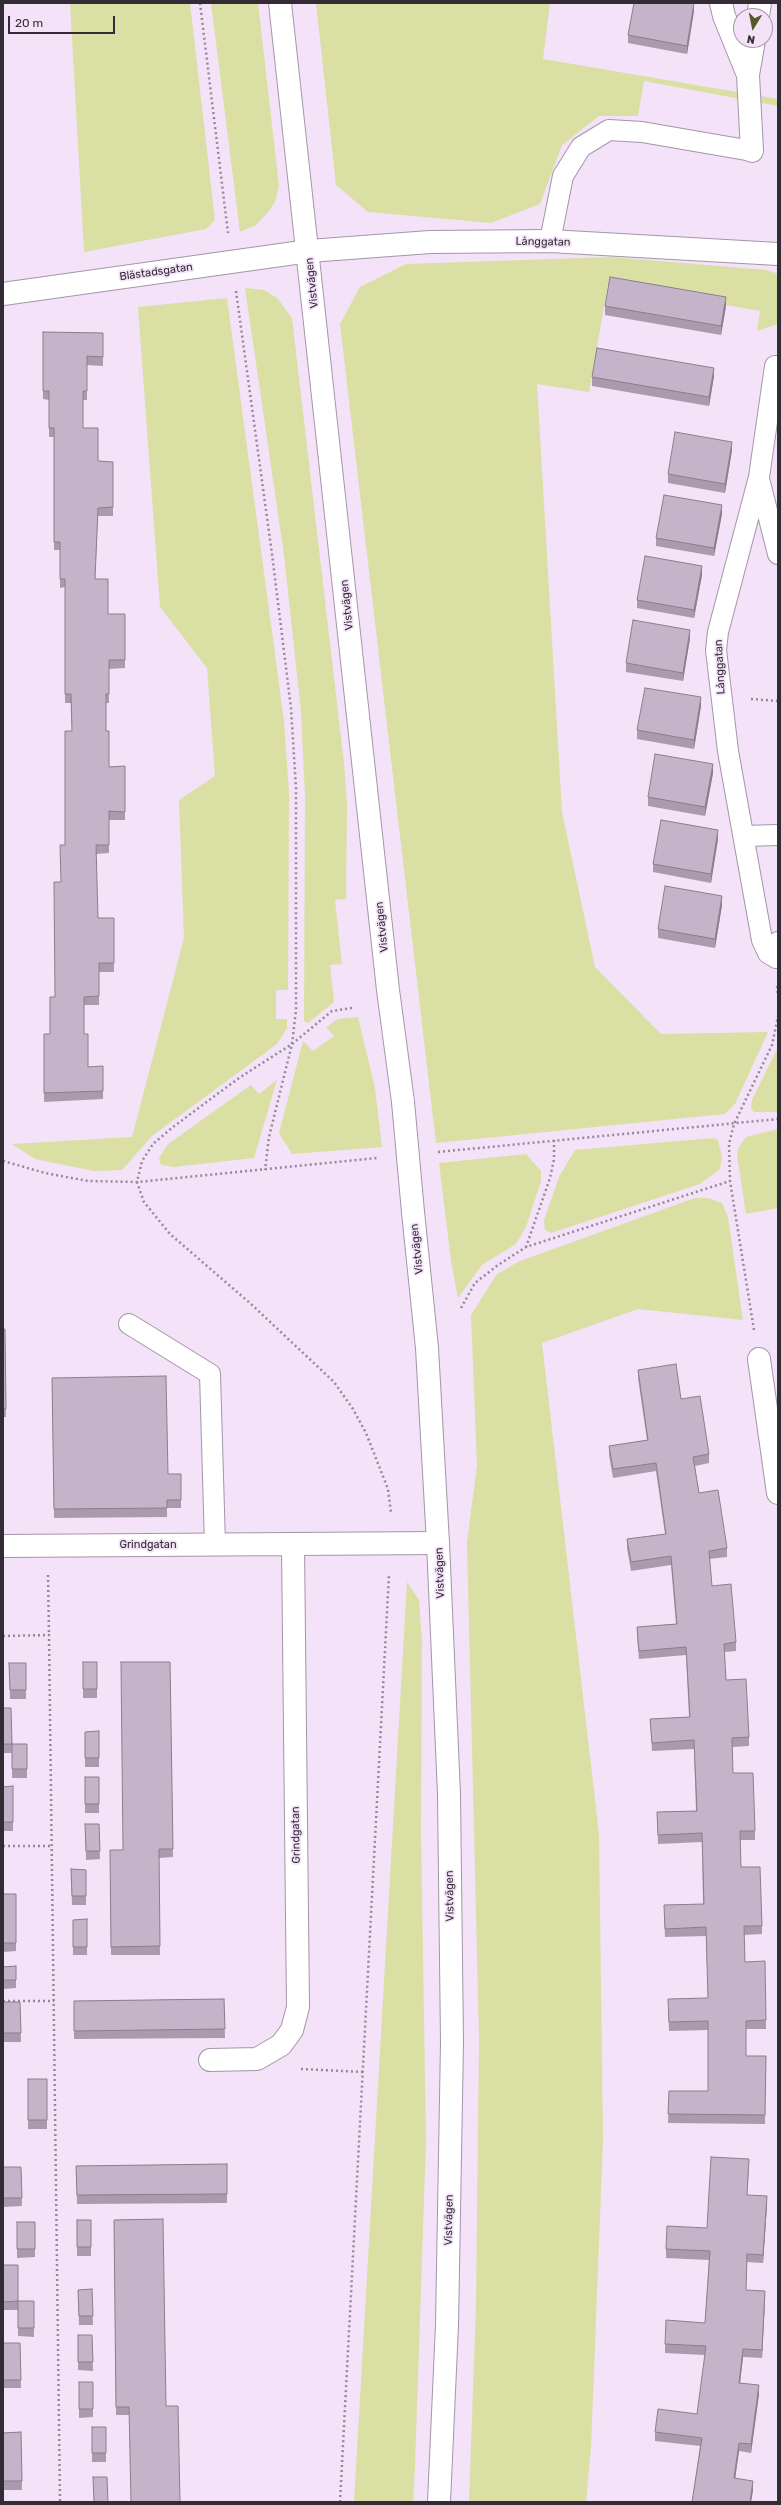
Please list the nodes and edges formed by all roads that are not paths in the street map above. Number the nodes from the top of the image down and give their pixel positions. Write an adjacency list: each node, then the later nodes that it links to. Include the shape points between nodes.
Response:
1 (280, 3): 7 (main road, Vistvägen)
2 (722, 3): 4 (main road, via 724,16)
3 (753, 48): 4 (main road)
4 (748, 75): 5 (main road)
5 (752, 151): 6 (lane, via 642,132 609,130 581,147 563,176)
6 (550, 241): 7 (main road, Långgatan, via 430,242); 8 (main road, Långgatan)
7 (309, 251): 9 (main road, Blästadsgatan); 20 (main road, Vistvägen, bridge, via 414,1212 427,1348)
8 (778, 254)
9 (3, 294)
10 (776, 366): 11 (lane, Långgatan)
11 (759, 477): 12 (lane, Långgatan); 14 (lane, Långgatan, via 718,632 716,650 728,751)
12 (778, 554)
13 (778, 835): 14 (lane)
14 (745, 836): 15 (lane, Långgatan, via 764,946 768,953 776,958)
15 (778, 942)
16 (128, 1324): 21 (lane, via 210,1374)
17 (759, 1358): 18 (main road)
18 (773, 1418): 19 (main road)
19 (778, 1493)
20 (438, 1543): 22 (main road, Grindgatan); 25 (main road, Vistvägen, via 449,1794 452,2042 447,2325)
21 (215, 1545): 22 (main road, Grindgatan); 23 (main road, Grindgatan)
22 (293, 1545): 24 (main road, Grindgatan, via 298,2007 292,2030 281,2045 257,2059)
23 (3, 1546)
24 (210, 2060)
25 (439, 2502)

